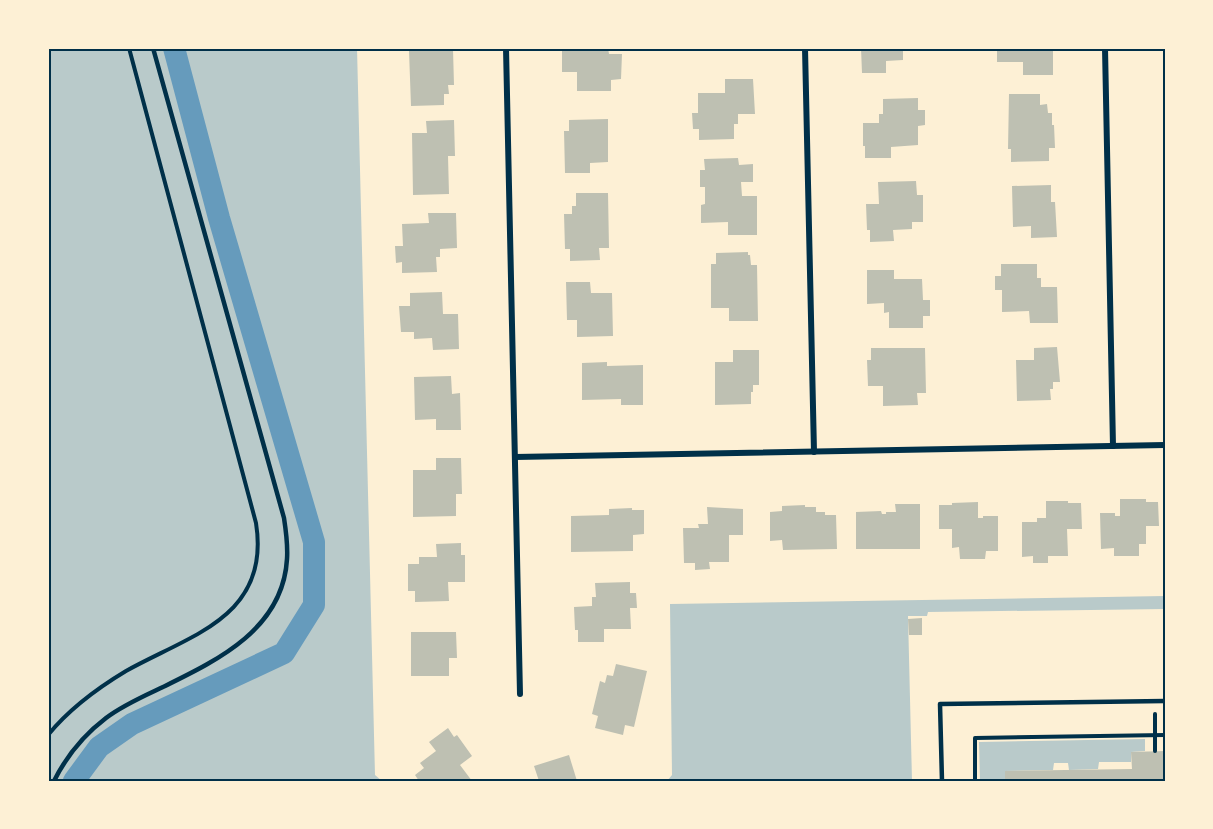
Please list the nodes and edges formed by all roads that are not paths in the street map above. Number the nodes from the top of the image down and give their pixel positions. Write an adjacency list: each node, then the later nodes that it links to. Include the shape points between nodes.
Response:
1 (153, 48): 11 (lane, via 284,518 288,559 280,595 245,640 205,666 107,717 73,752)
2 (507, 48): 8 (street)
3 (806, 48): 7 (street)
4 (1105, 48): 6 (street)
5 (1165, 445): 6 (street)
6 (1113, 446): 7 (street)
7 (814, 452): 8 (street)
8 (515, 457): 9 (street)
9 (520, 694)
10 (1165, 701): 12 (lane, via 940,704)
11 (54, 781)
12 (942, 781)

